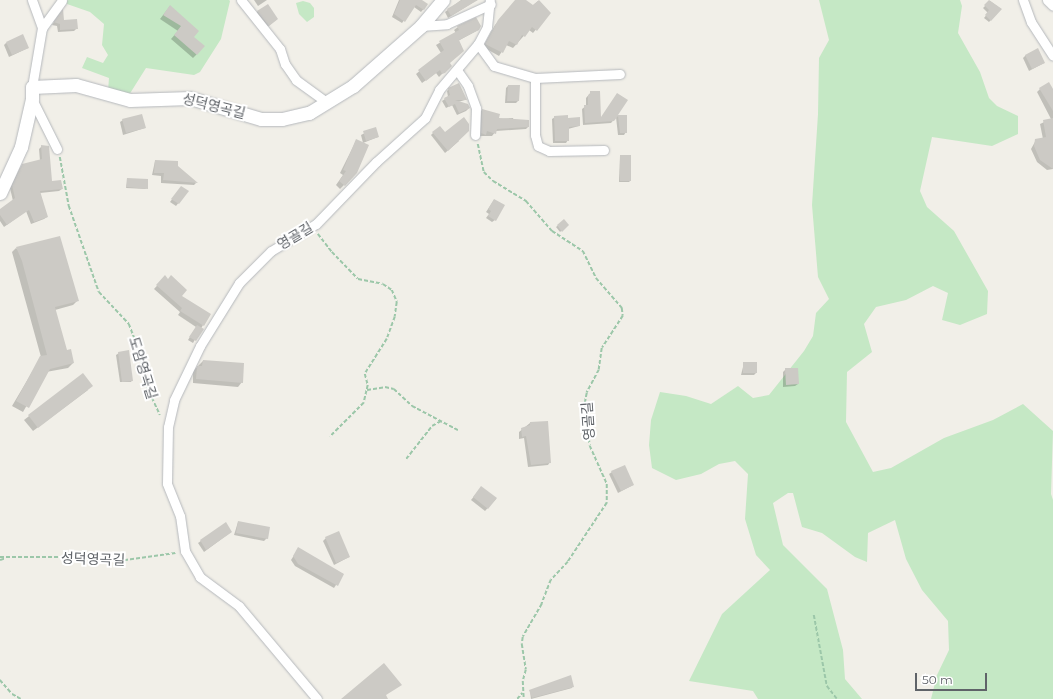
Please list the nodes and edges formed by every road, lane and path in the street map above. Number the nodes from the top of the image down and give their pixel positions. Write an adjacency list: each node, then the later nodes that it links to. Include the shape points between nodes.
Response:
1 (32, 0): 10 (street)
2 (62, 0): 10 (street)
3 (241, 0): 17 (street, via 280,49 285,64 296,80)
4 (443, 0): 9 (main road, 성덕영곡길)
5 (1023, 0): 12 (street, via 1032,22)
6 (1047, 0): 8 (street)
7 (490, 2): 9 (street, via 447,24); 11 (street, 영골길, via 487,27)
8 (1053, 6)
9 (421, 26): 17 (main road, 성덕영곡길, via 353,86)
10 (42, 28): 16 (street)
11 (478, 44): 13 (street, 영골길); 15 (street, via 494,66)
12 (1053, 56)
13 (457, 70): 18 (street, via 468,86 476,108); 22 (street, 영골길, via 439,90 424,118 376,162)
14 (620, 74): 15 (street)
15 (535, 78): 20 (street, via 535,135 538,146 549,151)
16 (32, 93): 17 (main road, 성덕영곡길, via 76,85 130,100 190,98 261,119 282,119 309,113); 19 (street); 21 (main road, via 21,147)
17 (328, 103)
18 (475, 135): 35 (path, 영골길, via 484,172 493,181 526,201 552,231 583,251 596,278 622,308 623,316 602,348 600,370 587,393 585,403 590,446 607,484 607,503 568,562 551,580 542,604 524,637 522,644 526,670)
19 (57, 149): 25 (path, 도암영곡길, via 69,206 99,292 129,324 143,363 147,387)
20 (604, 150)
21 (0, 193)
22 (316, 224): 23 (path, via 319,235 358,279 384,284 392,290 397,302 396,317 387,339 365,374); 25 (street, 영골길, via 271,251 239,283 196,352 174,400)
23 (367, 390): 24 (path, via 385,387 394,389 412,406); 27 (path, via 364,403)
24 (441, 420): 26 (path); 28 (path, via 432,426)
25 (168, 427): 29 (street, via 167,483 180,516)
26 (458, 430)
27 (330, 437)
28 (406, 459)
29 (185, 551): 31 (path, 성덕영곡길, via 139,560 118,561 80,557); 37 (street, via 200,577 239,606)
30 (0, 557): 31 (path, 성덕영곡길)
31 (6, 558): 32 (path)
32 (0, 560)
33 (814, 615): 40 (path, via 827,686)
34 (0, 680): 36 (path, via 12,694)
35 (522, 692): 38 (path); 39 (path, 영골길)
36 (21, 699)
37 (317, 699)
38 (516, 699)
39 (524, 699)
40 (837, 699)

